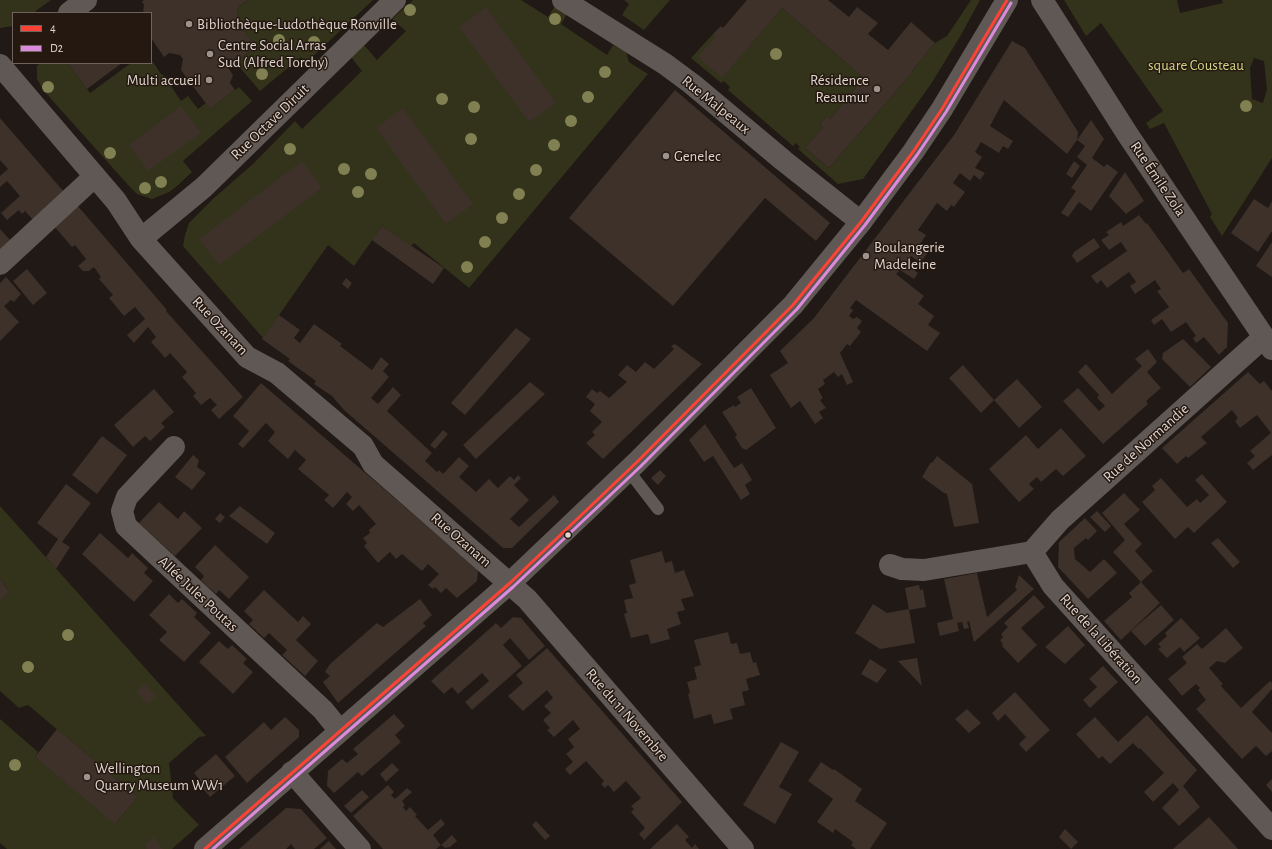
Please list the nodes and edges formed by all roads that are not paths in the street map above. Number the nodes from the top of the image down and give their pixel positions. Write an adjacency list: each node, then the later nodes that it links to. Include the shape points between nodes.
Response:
1 (86, 0): 6 (street)
2 (395, 0): 11 (street, Rue Octave Diruit, via 204,187)
3 (563, 0): 10 (street, Rue Malpeaux, via 692,84)
4 (1007, 0): 10 (street, via 942,109)
5 (1044, 4): 13 (street, Rue Émile Zola)
6 (70, 12)
7 (12, 56): 8 (street)
8 (0, 64): 9 (street, Rue Ozanam)
9 (95, 176): 11 (street, Rue Ozanam, via 116,201); 12 (street)
10 (861, 222): 15 (street, via 793,305)
11 (141, 239): 19 (street, Rue Ozanam, via 246,357 278,373 363,446 373,464)
12 (0, 264)
13 (1268, 344): 17 (street, Rue de Normandie, via 1060,520)
14 (174, 447): 20 (street, Allée Jules Poutas, via 127,496 122,511 126,526 323,710)
15 (628, 470): 16 (lane); 19 (street)
16 (658, 509)
17 (1032, 552): 18 (street, via 924,570 902,570); 22 (street, Rue de la Libération, via 1053,586)
18 (890, 566)
19 (510, 583): 20 (street); 25 (street, Rue du 11 Novembre, via 528,599)
20 (340, 731): 21 (street)
21 (292, 772): 23 (street); 24 (street)
22 (1272, 829)
23 (205, 849)
24 (360, 849)
25 (743, 849)

